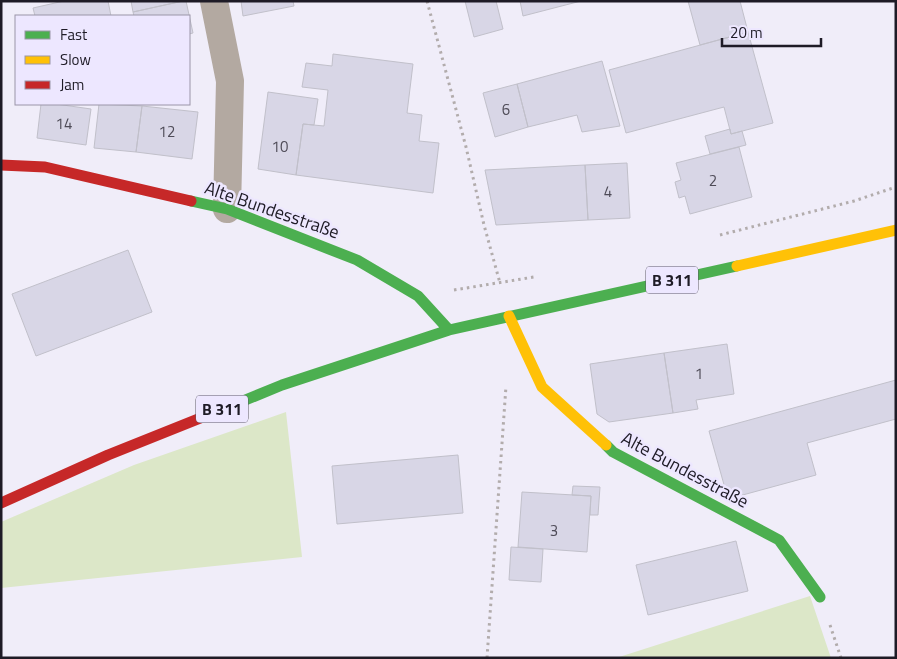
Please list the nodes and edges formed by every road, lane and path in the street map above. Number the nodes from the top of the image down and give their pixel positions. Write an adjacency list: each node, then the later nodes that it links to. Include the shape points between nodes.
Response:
1 (214, 1): 5 (street, via 230,81)
2 (427, 1): 9 (path)
3 (1, 165): 5 (main road, Alte Bundesstraße, via 45,167)
4 (896, 187): 7 (path)
5 (227, 209): 10 (main road, Alte Bundesstraße, via 357,260)
6 (896, 230): 11 (main road, B 311)
7 (714, 237)
8 (539, 276): 9 (path)
9 (500, 283): 10 (path)
10 (418, 296): 12 (main road, Alte Bundesstraße)
11 (510, 316): 12 (main road, B 311); 15 (main road, Alte Bundesstraße, via 542,387 613,452 780,540)
12 (449, 330): 14 (main road, B 311, via 282,385 108,455)
13 (506, 384): 16 (path)
14 (1, 503)
15 (820, 597)
16 (487, 658)

